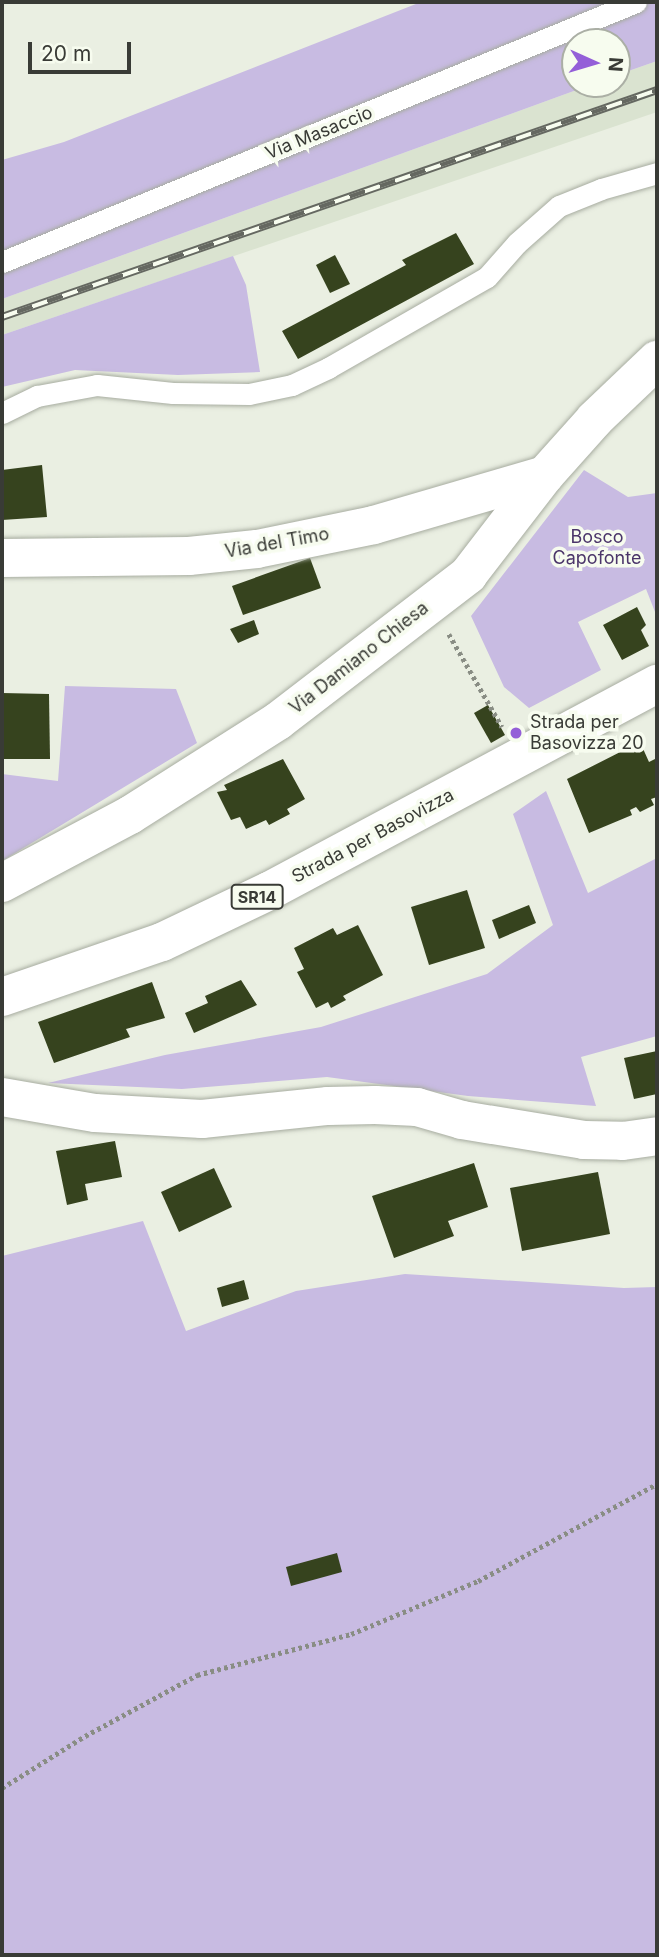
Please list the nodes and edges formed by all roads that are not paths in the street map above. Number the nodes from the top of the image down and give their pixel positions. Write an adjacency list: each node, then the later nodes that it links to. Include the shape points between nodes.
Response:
1 (636, 2): 3 (lane, Via Masaccio)
2 (657, 173): 5 (lane, via 559,206 487,277 292,385 249,394 173,393 97,384 37,396)
3 (2, 262)
4 (657, 360): 6 (street, Via Damiano Chiesa)
5 (2, 413)
6 (545, 475): 7 (street, Via del Timo, via 374,525 257,549 189,556); 9 (street, Via Damiano Chiesa, via 468,575 278,722 130,815)
7 (2, 558)
8 (657, 684): 10 (street, Strada per Basovizza / SR14, via 269,891 162,942)
9 (2, 883)
10 (2, 997)
11 (2, 1097): 12 (street, via 94,1113 202,1119 375,1104 417,1107 476,1123 584,1140)
12 (657, 1136)

